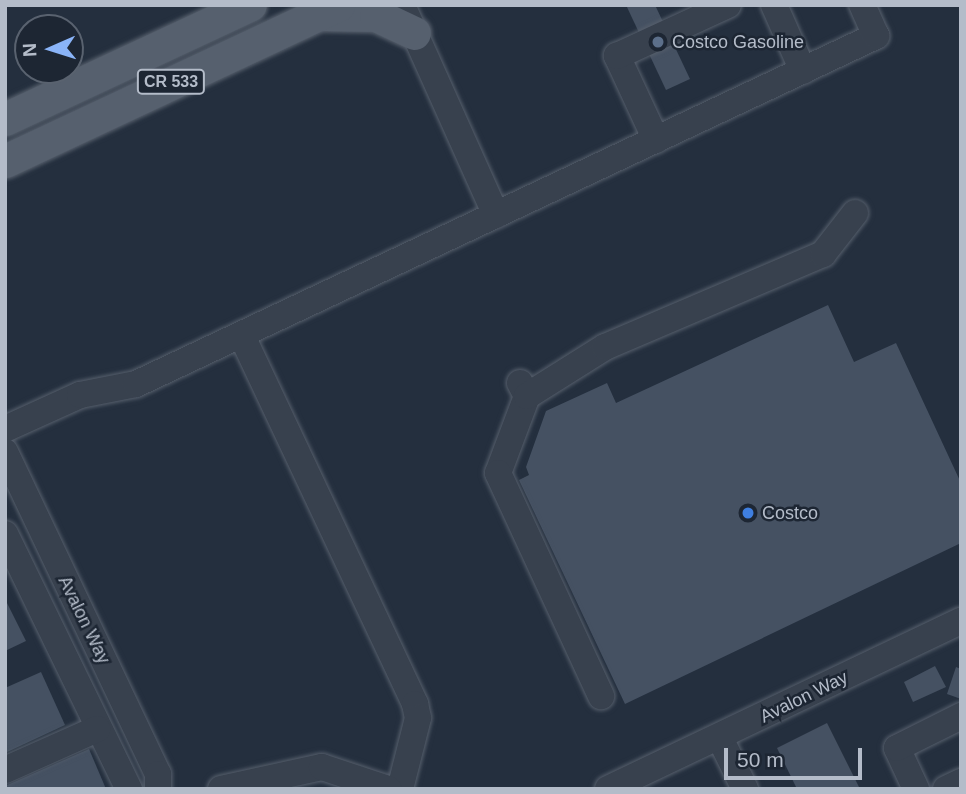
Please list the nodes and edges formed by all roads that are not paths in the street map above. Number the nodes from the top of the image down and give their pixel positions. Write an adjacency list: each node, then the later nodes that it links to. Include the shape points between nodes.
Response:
1 (250, 5): 8 (main road, CR 533)
2 (728, 5): 9 (street, via 617,56)
3 (774, 5): 7 (street)
4 (862, 5): 7 (street, via 876,36)
5 (328, 10): 6 (main road); 10 (main road, CR 533)
6 (408, 19): 12 (street)
7 (803, 71): 9 (street)
8 (5, 119)
9 (656, 140): 12 (street)
10 (5, 161)
11 (855, 213): 19 (street, via 823,254 605,347 524,389 498,473)
12 (496, 215): 13 (street)
13 (242, 335): 14 (street, via 136,384 80,395); 29 (street, via 415,704 418,718)
14 (5, 429)
15 (5, 452): 16 (street, Avalon Way)
16 (47, 541): 17 (street); 26 (street, Avalon Way, via 158,774)
17 (9, 551): 21 (street, Avalon Way)
18 (961, 621): 22 (street, Avalon Way)
19 (601, 696)
20 (961, 716): 32 (street, via 897,748)
21 (97, 729): 23 (street); 25 (street, Avalon Way)
22 (720, 738): 30 (street, Avalon Way); 31 (street)
23 (5, 769)
24 (961, 782): 33 (street)
25 (129, 789)
26 (159, 789)
27 (221, 789): 28 (street, via 322,767)
28 (388, 789)
29 (400, 789)
30 (608, 789)
31 (745, 789)
32 (916, 789)
33 (947, 789)

